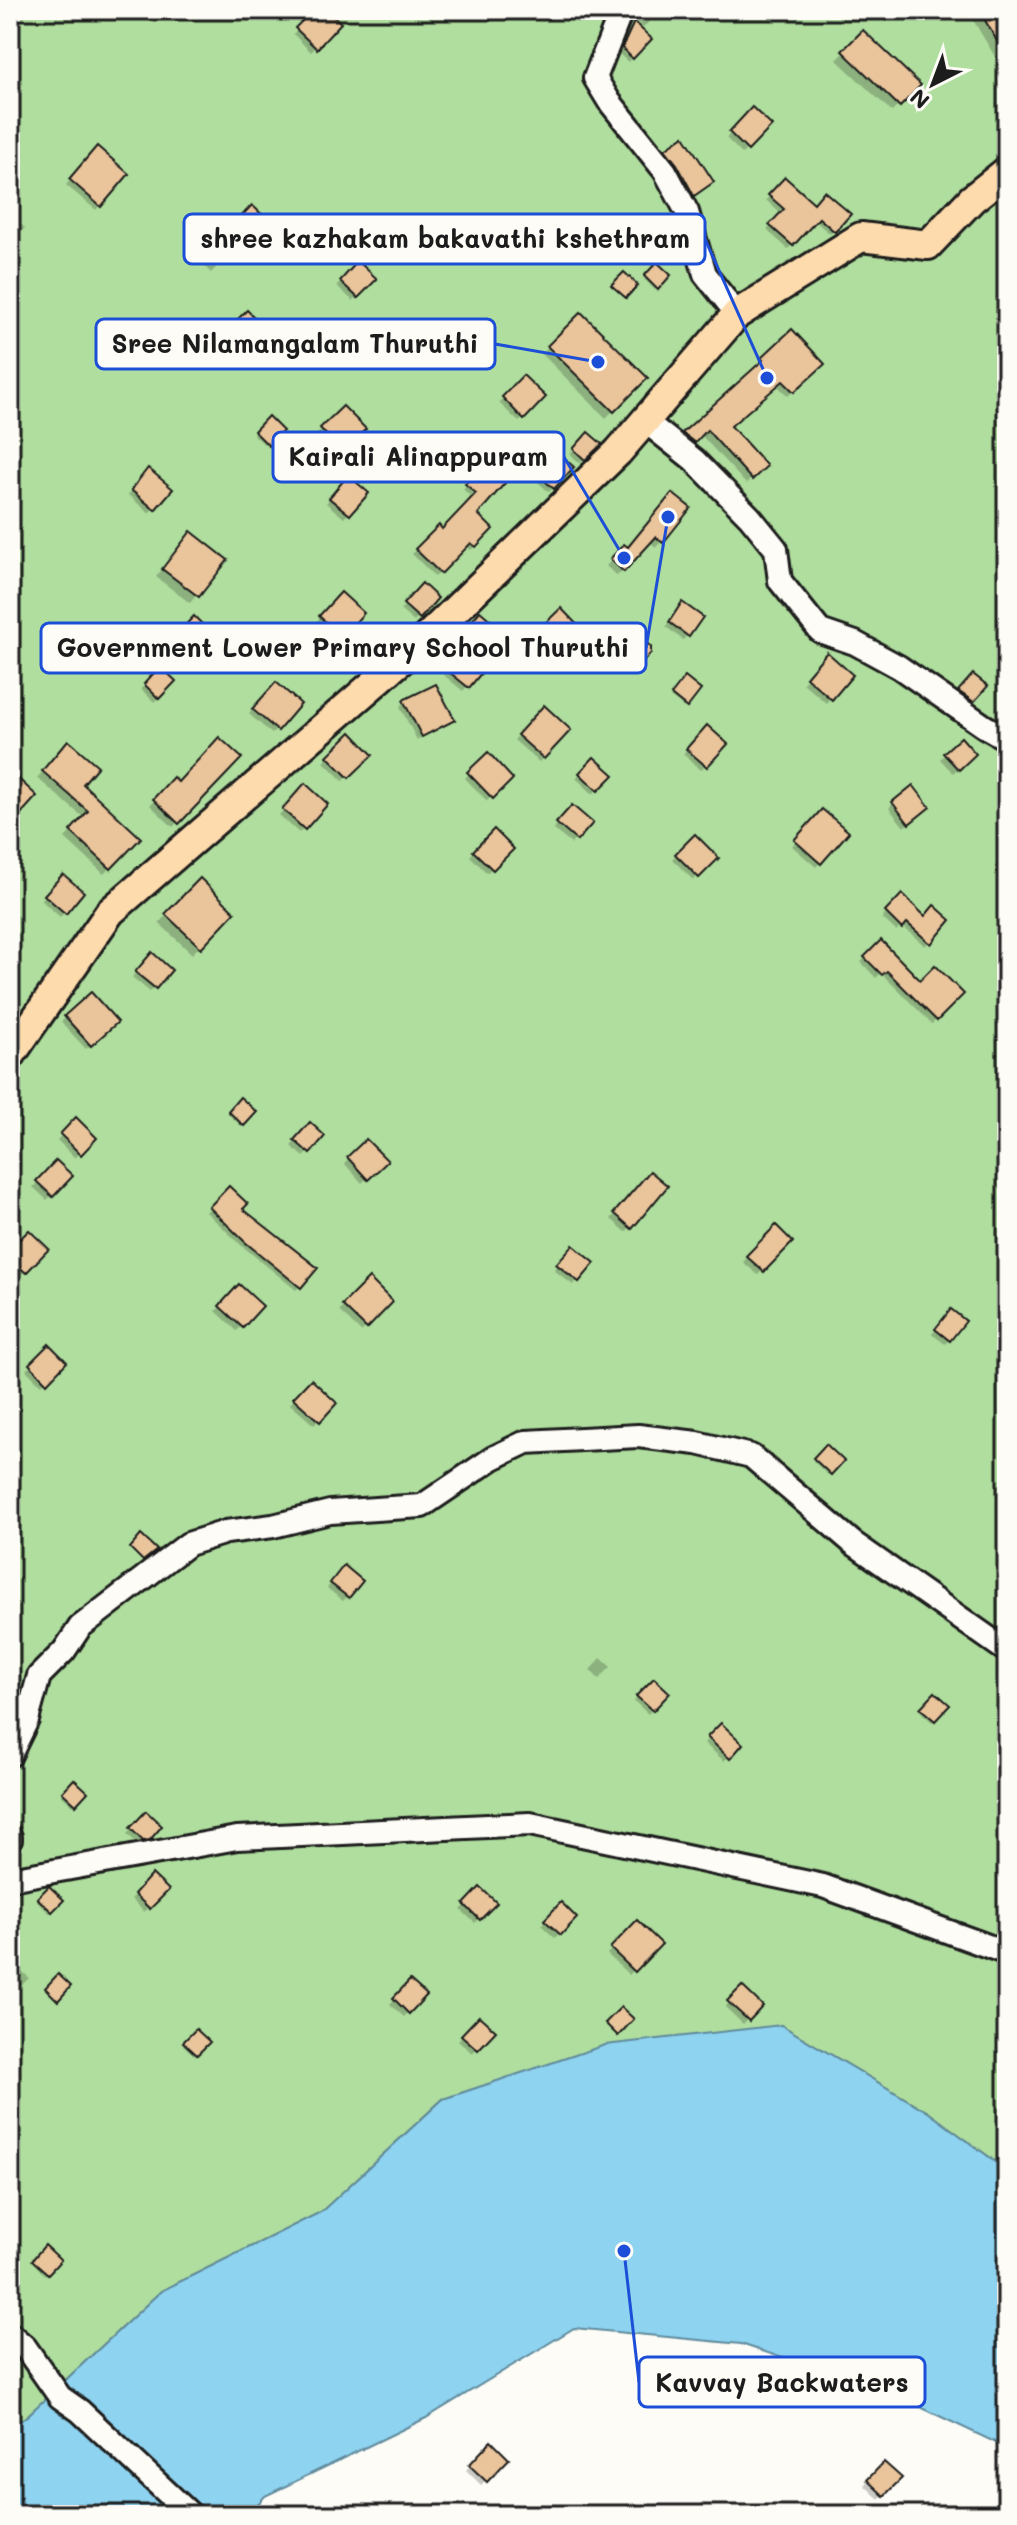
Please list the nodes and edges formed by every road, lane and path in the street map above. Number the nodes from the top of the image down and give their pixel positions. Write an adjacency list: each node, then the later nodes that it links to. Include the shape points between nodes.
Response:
1 (618, 10): 3 (street, via 595,78 665,171 687,212 705,274)
2 (1007, 171): 3 (main road, via 928,245 861,237)
3 (737, 314): 4 (main road)
4 (645, 421): 5 (street, via 694,460 750,517 776,549 780,581 820,631 899,667); 6 (main road, via 423,641 110,912)
5 (1007, 739)
6 (10, 1056)
7 (1007, 1651): 8 (street, via 853,1543 751,1456 638,1436 526,1442 422,1506 330,1512 188,1544 80,1627 39,1676)
8 (10, 1755)
9 (10, 1879): 10 (street, via 237,1838 530,1824 823,1886)
10 (1007, 1953)
11 (10, 2334): 12 (street, via 60,2397)
12 (191, 2515)

